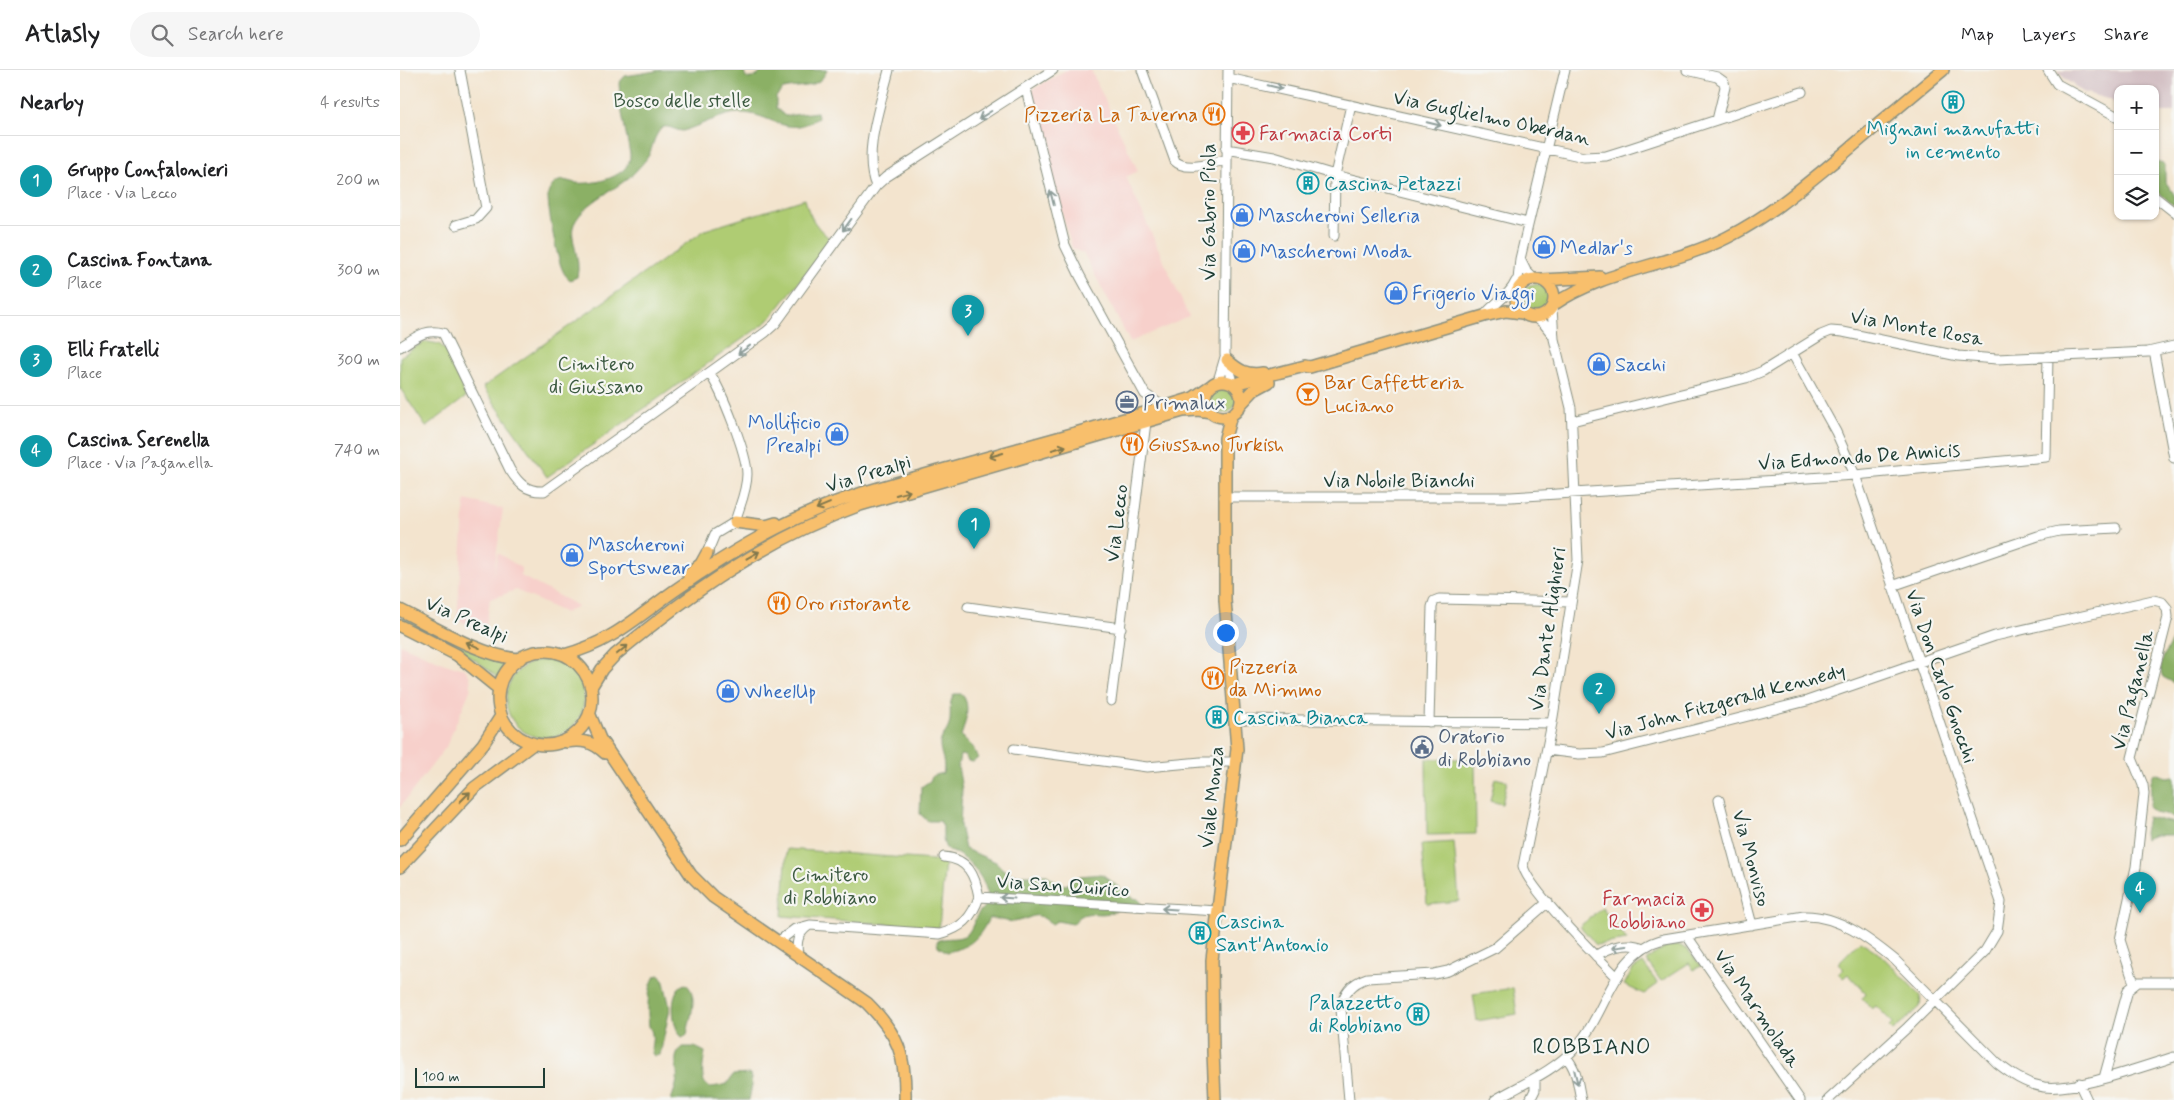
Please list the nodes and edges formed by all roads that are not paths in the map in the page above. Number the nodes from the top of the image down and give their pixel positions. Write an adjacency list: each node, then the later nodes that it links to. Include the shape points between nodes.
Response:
1 (460, 70): 23 (street, via 486,208 476,220)
2 (889, 70): 19 (street, via 870,159 871,176)
3 (1053, 70): 10 (street)
4 (1142, 70): 17 (street, via 1173,159 1180,166)
5 (1565, 70): 15 (street)
6 (1686, 70): 14 (street, via 1717,77 1724,82)
7 (1943, 70): 26 (main road, via 1793,196 1763,217 1711,245)
8 (2048, 70): 13 (street, via 2058,84)
9 (1228, 74): 12 (street, Via Guglielmo Oberdan, one-way to 12); 16 (street, Via Gabrio Piola)
10 (1026, 89): 19 (street, one-way to 19); 45 (street, one-way to 10, via 1065,245)
11 (1802, 92): 14 (street, Via Guglielmo Oberdan)
12 (1351, 105): 15 (street, Via Guglielmo Oberdan, one-way to 15); 18 (street)
13 (2114, 115)
14 (1717, 120): 15 (street, Via Guglielmo Oberdan, via 1606,156 1584,157)
15 (1546, 148): 22 (street)
16 (1226, 150): 17 (street, Via Gabrio Piola); 18 (street, via 1274,157)
17 (1226, 160): 40 (street, Via Gabrio Piola)
18 (1335, 175): 22 (street); 24 (street)
19 (876, 186): 42 (street, one-way to 42, via 775,324)
20 (2159, 201): 21 (street)
21 (2174, 212)
22 (1528, 223): 25 (street)
23 (456, 224)
24 (1334, 236)
25 (1520, 259): 27 (street); 28 (street, via 1526,271)
26 (1616, 275): 28 (main road); 30 (main road, via 1578,290)
27 (1518, 276): 29 (street); 32 (street, via 1510,291)
28 (1538, 280): 29 (main road, via 1524,283); 30 (main road, via 1546,283 1553,293)
29 (1517, 294): 31 (main road, via 1516,303); 32 (main road, via 1506,306)
30 (1552, 306): 33 (main road, via 1544,315); 34 (street, Via Dante Alighieri)
31 (1522, 313): 32 (main road, via 1506,311); 33 (main road)
32 (1484, 316): 41 (main road)
33 (1535, 318): 34 (street, Via Dante Alighieri, via 1549,329)
34 (1554, 339): 51 (street, Via Dante Alighieri)
35 (2174, 346): 37 (street, Via Monte Rosa)
36 (400, 347): 42 (street, via 424,332 443,334 517,482 535,491 544,491)
37 (2154, 351): 39 (street, Via Monte Rosa); 53 (street)
38 (1792, 353): 39 (street, Via Monte Rosa, via 1821,335 1837,331 1958,356 1997,359); 51 (street, Via Monte Rosa, via 1746,378); 54 (street, Via Don Carlo Gnocchi, via 1836,432)
39 (2048, 356): 54 (street, Via Edmondo De Amicis, via 2046,457)
40 (1226, 358): 41 (main road, via 1241,371 1253,375 1290,366); 43 (street, Via Gabrio Piola); 44 (street, Via Gabrio Piola)
41 (1304, 368): 44 (main road); 46 (main road, via 1307,371 1262,385)
42 (710, 374): 58 (street, via 722,396 745,463 746,480)
43 (1213, 384): 44 (main road); 47 (main road, Via Prealpi, via 1192,398); 48 (main road, via 1205,400)
44 (1233, 384): 46 (main road, via 1240,392)
45 (1145, 394): 47 (street); 50 (street, Via Lecco)
46 (1240, 405): 49 (main road)
47 (1164, 407): 50 (main road, Via Prealpi)
48 (1213, 414): 49 (main road); 50 (main road, Via Prealpi, via 1198,410); 52 (main road, Viale Monza)
49 (1231, 415): 52 (main road, Viale Monza)
50 (1145, 418): 57 (main road, Via Prealpi, one-way to 57, via 888,484); 69 (street, Via Lecco); 73 (main road, Via Prealpi, one-way to 50, via 615,655 673,608 748,558 822,518)
51 (1572, 421): 55 (street, Via Dante Alighieri)
52 (1225, 438): 56 (main road, Viale Monza)
53 (2174, 458)
54 (1855, 475): 55 (street, Via Edmondo De Amicis); 61 (street, Via Don Carlo Gnocchi)
55 (1574, 494): 56 (street, Via Nobile Bianchi); 64 (street, Via Dante Alighieri, via 1578,560)
56 (1224, 498): 78 (main road, Viale Monza, via 1225,600)
57 (800, 516): 58 (main road, via 766,526); 62 (main road, Via Prealpi, via 764,534)
58 (735, 522): 60 (street, via 714,534)
59 (2116, 528): 61 (street, via 2068,530 2038,536)
60 (707, 554): 62 (main road)
61 (1892, 586): 72 (street, Via Don Carlo Gnocchi)
62 (675, 590): 70 (main road, Via Prealpi, via 606,640)
63 (2174, 601): 66 (street)
64 (1571, 602): 79 (street, via 1439,599 1434,602); 80 (street, Via Dante Alighieri)
65 (968, 607): 69 (street)
66 (2167, 608): 72 (street, Via John Fitzgerald Kennedy, via 2162,602 2153,600 1995,636); 103 (street, Via Paganella, via 2168,617 2132,758 2144,794 2136,867 2120,940)
67 (400, 610): 71 (main road, Via Prealpi, one-way to 67, via 507,658 482,649)
68 (400, 626): 74 (main road, Via Prealpi, via 457,655)
69 (1121, 628): 75 (street, Via Lecco)
70 (564, 655): 71 (main road, via 537,652); 73 (main road, via 586,674)
71 (520, 658): 74 (main road, via 506,672)
72 (1918, 663): 84 (street, Via John Fitzgerald Kennedy, via 1807,701 1603,752 1580,754); 104 (street, Via Don Carlo Gnocchi, via 1997,887 2001,907 1999,925 1990,945)
73 (591, 687): 76 (main road)
74 (499, 689): 77 (main road)
75 (1111, 701)
76 (590, 715): 81 (main road, via 579,732); 85 (main road)
77 (501, 716): 82 (main road, via 509,729); 88 (main road, via 483,744)
78 (1234, 719): 79 (street); 86 (main road, Viale Monza)
79 (1429, 722): 80 (street)
80 (1552, 723): 84 (street, Via Dante Alighieri)
81 (563, 742): 82 (main road, via 548,746); 85 (main road, via 589,742)
82 (533, 744): 90 (main road, one-way to 82, via 474,788)
83 (1014, 749): 86 (street, via 1147,767)
84 (1547, 750): 92 (street, Via Dante Alighieri, via 1523,862 1527,877)
85 (615, 762): 97 (main road, via 691,875 713,896)
86 (1236, 762): 93 (main road, Viale Monza)
87 (1719, 800): 95 (street, Via Monviso)
88 (400, 840)
89 (944, 856): 91 (street, via 961,860 968,866)
90 (400, 867)
91 (979, 896): 93 (street, Via San Quirico, one-way to 91); 94 (street, Via San Quirico, via 965,922 940,934)
92 (1548, 902): 100 (street, Via Dante Alighieri); 112 (street, via 1495,948 1448,971 1367,978 1350,988 1341,1009)
93 (1218, 912): 111 (main road, Viale Monza, via 1212,960)
94 (810, 924): 97 (street, via 795,929); 99 (street, via 798,936)
95 (1752, 925): 96 (street); 104 (street, via 1804,916 1832,920 1878,946)
96 (1687, 936): 98 (street, via 1658,941); 116 (street, Via Marmolada)
97 (779, 942): 99 (main road)
98 (1643, 948): 100 (street, one-way to 100, via 1632,945 1616,947); 101 (street, via 1628,960)
99 (798, 956): 110 (main road, via 867,1003 882,1018 899,1048 906,1073)
100 (1596, 956): 101 (street, Via Dante Alighieri)
101 (1617, 977): 105 (street, via 1590,1029)
102 (2174, 982): 103 (street)
103 (2134, 983): 107 (street, via 2126,994)
104 (1935, 1001): 109 (street, via 2014,1076 2044,1087); 117 (street, Via Don Carlo Gnocchi)
105 (1566, 1057): 108 (street); 115 (street, one-way to 115, via 1576,1074)
106 (2174, 1058): 107 (street)
107 (2104, 1078): 109 (street)
108 (1536, 1079): 113 (street); 114 (street)
109 (2079, 1083): 118 (street)
110 (905, 1100)
111 (1215, 1100)
112 (1349, 1100)
113 (1495, 1100)
114 (1530, 1100)
115 (1581, 1100)
116 (1800, 1100)
117 (1828, 1100)
118 (2087, 1100)

